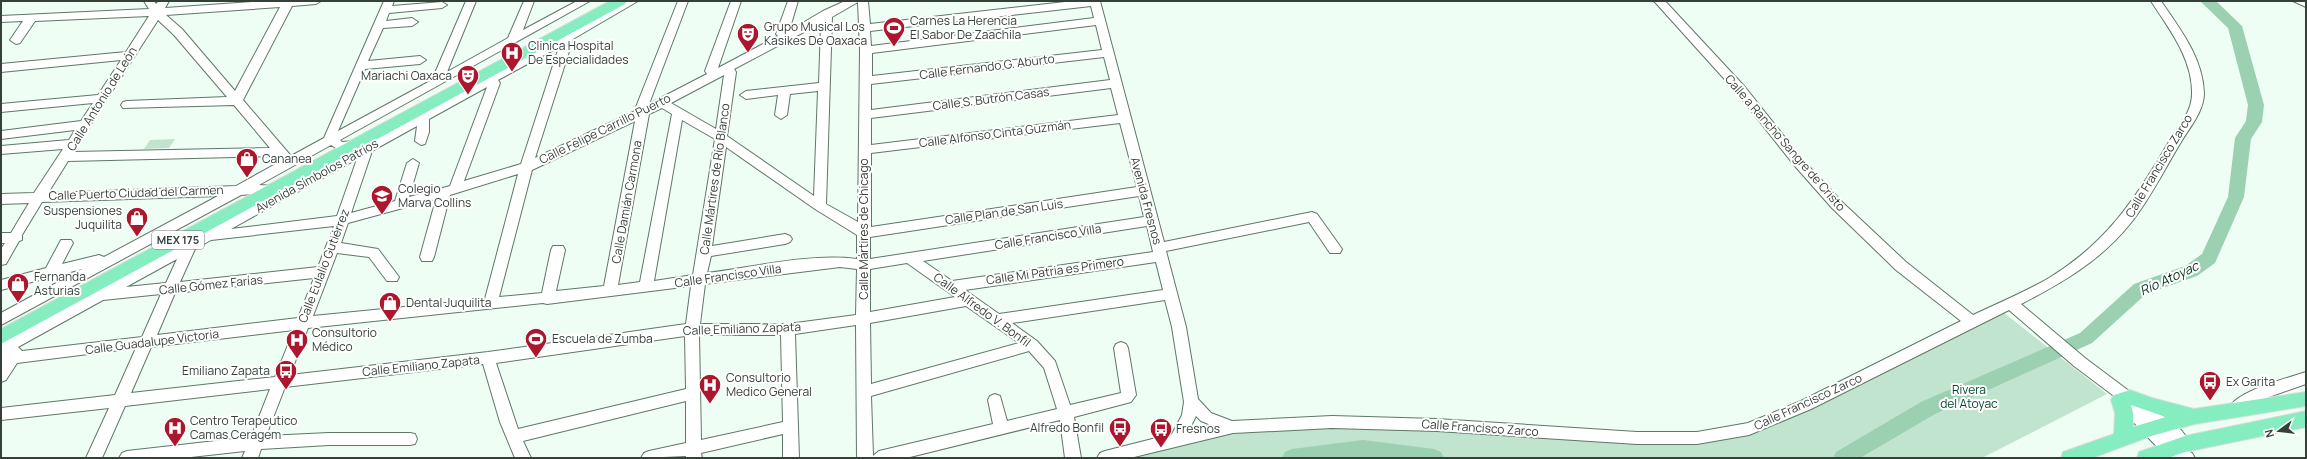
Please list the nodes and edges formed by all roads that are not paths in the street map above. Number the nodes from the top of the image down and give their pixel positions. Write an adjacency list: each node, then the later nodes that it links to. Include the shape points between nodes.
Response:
1 (149, 1): 24 (street)
2 (164, 1): 24 (street, Calle Antonio de León)
3 (316, 1): 18 (street)
4 (471, 1): 43 (street)
5 (529, 1): 34 (street)
6 (585, 1): 23 (street, Avenida Símbolos Patrios)
7 (604, 1): 61 (main road, Avenida Símbolos Patrios / MEX 175)
8 (620, 1): 68 (main road, Avenida Símbolos Patrios / MEX 175)
9 (634, 1): 32 (street, Avenida Símbolos Patrios)
10 (683, 1): 56 (street, Calle Damián Carmona, via 642,107)
11 (736, 1): 42 (street, via 711,71)
12 (793, 1): 33 (street, via 782,34)
13 (853, 1): 25 (street, Calle Felipe Carrillo Puerto)
14 (863, 1): 31 (street, Calle Mártires de Chicago)
15 (1659, 1): 123 (street, Calle a Rancho Sangre de Cristo, via 1741,90 1798,162 1837,205 1901,266)
16 (2156, 1): 118 (street, Calle Francisco Zarco, via 2182,42 2196,72 2198,95 2191,114 2143,197 2114,234 2079,266)
17 (2298, 1): 20 (street)
18 (288, 2): 24 (street); 51 (street)
19 (1095, 2): 28 (street, Avenida Fresnos); 31 (street)
20 (2306, 4)
21 (388, 5): 22 (street); 30 (street)
22 (442, 5)
23 (568, 6): 34 (street, Avenida Símbolos Patrios)
24 (156, 12): 26 (street); 38 (street, Calle Antonio de León); 51 (street, via 178,32)
25 (827, 13): 33 (street, Calle Felipe Carrillo Puerto); 47 (street)
26 (31, 18): 27 (street); 35 (street)
27 (1, 19)
28 (1101, 21): 36 (street); 37 (street, Avenida Fresnos)
29 (412, 22): 30 (street)
30 (380, 25): 40 (street)
31 (866, 28): 36 (street, Calle Mártires de Chicago)
32 (568, 36): 44 (street, Avenida Símbolos Patrios); 75 (street)
33 (784, 37): 42 (street, Calle Felipe Carrillo Puerto)
34 (514, 38): 43 (street, Avenida Símbolos Patrios)
35 (16, 40)
36 (866, 50): 45 (street, Calle Mártires de Chicago)
37 (1109, 52): 45 (street, Calle Fernando G. Aburto); 46 (street, Avenida Fresnos)
38 (129, 55): 41 (street); 50 (street, Calle Antonio de León)
39 (420, 60): 40 (street)
40 (362, 64): 66 (street, via 329,137)
41 (1, 68)
42 (720, 71): 52 (street, Calle Felipe Carrillo Puerto); 64 (street, Calle Mártires de Río Blanco, via 730,72)
43 (437, 81): 61 (street, Avenida Símbolos Patrios)
44 (491, 81): 59 (street, Avenida Símbolos Patrios); 78 (street, via 494,83)
45 (865, 81): 58 (street, Calle Mártires de Chicago)
46 (1117, 83): 58 (street, Calle S. Butrón Casas); 60 (street, Avenida Fresnos)
47 (824, 86): 48 (street); 83 (street)
48 (785, 91): 49 (street); 57 (street)
49 (746, 95)
50 (103, 98): 54 (street); 62 (street, Calle Antonio de León)
51 (236, 101): 53 (street); 71 (street)
52 (662, 102): 55 (street); 56 (street, Calle Felipe Carrillo Puerto)
53 (127, 106)
54 (1, 108)
55 (678, 111): 64 (street); 109 (street)
56 (643, 112): 75 (street, Calle Felipe Carrillo Puerto); 112 (street, Calle Damián Carmona)
57 (781, 115)
58 (866, 115): 70 (street, Calle Mártires de Chicago)
59 (423, 118): 65 (street, via 424,132); 68 (street, Avenida Símbolos Patrios)
60 (1125, 118): 70 (street, Calle Alfonso Cinta Guzmán); 79 (street, Avenida Fresnos)
61 (375, 121): 66 (main road, Avenida Símbolos Patrios / MEX 175)
62 (86, 125): 63 (street); 67 (street, Calle Antonio de León)
63 (1, 135)
64 (720, 137): 83 (street); 97 (street, Calle Mártires de Río Blanco)
65 (421, 141)
66 (335, 143): 68 (street); 73 (street, Avenida Símbolos Patrios); 76 (main road, Avenida Símbolos Patrios / MEX 175)
67 (74, 144): 69 (street); 72 (street, Calle Antonio de León)
68 (359, 148): 76 (main road, Avenida Símbolos Patrios / MEX 175); 84 (street, Calle Eulalio Gutiérrez, via 365,154); 88 (street, Avenida Símbolos Patrios)
69 (1, 150)
70 (864, 150): 86 (street, Calle Mártires de Chicago)
71 (278, 152): 72 (street); 73 (street)
72 (64, 157): 80 (street, Calle Antonio de León)
73 (289, 162): 77 (street, Avenida Símbolos Patrios)
74 (413, 163): 82 (street)
75 (526, 166): 78 (street, Calle Felipe Carrillo Puerto); 117 (street)
76 (264, 189): 77 (street, Calle Puerto Ciudad del Carmen); 91 (main road, Avenida Símbolos Patrios / MEX 175); 93 (main road, Avenida Símbolos Patrios / MEX 175)
77 (236, 190): 80 (street, Calle Puerto Ciudad del Carmen); 99 (street, Avenida Símbolos Patrios)
78 (450, 191): 82 (street, Calle Felipe Carrillo Puerto); 100 (street)
79 (1143, 192): 85 (street, Avenida Fresnos); 86 (street, Calle Plan de San Luis)
80 (39, 196): 81 (street, Calle Puerto Ciudad del Carmen); 87 (street, Calle Antonio de León)
81 (1, 199)
82 (400, 205): 84 (street, Calle Felipe Carrillo Puerto)
83 (820, 206): 86 (street)
84 (343, 220): 88 (street, Calle Felipe Carrillo Puerto); 94 (street, Calle Eulalio Gutiérrez)
85 (1151, 221): 98 (street, Avenida Fresnos); 102 (street, Calle Francisco Villa)
86 (865, 232): 103 (street, Calle Mártires de Chicago)
87 (17, 237): 89 (street); 101 (street, Calle Antonio de León)
88 (206, 237): 91 (street, Avenida Símbolos Patrios)
89 (1, 238)
90 (785, 239): 97 (street)
91 (189, 240): 111 (street); 114 (street, Avenida Símbolos Patrios); 127 (main road, Avenida Símbolos Patrios / MEX 175)
92 (66, 243): 105 (street)
93 (155, 245): 99 (street); 124 (main road, Avenida Símbolos Patrios / MEX 175)
94 (333, 247): 104 (street, Calle Eulalio Gutiérrez); 106 (street, via 373,253)
95 (1335, 249): 98 (street, Calle Mi Patria es Primero, via 1312,218)
96 (558, 250): 115 (street)
97 (705, 252): 107 (street, Calle Mártires de Río Blanco)
98 (1160, 252): 110 (street, Calle Mi Patria es Primero); 113 (street, Avenida Fresnos)
99 (119, 255): 105 (street); 120 (street, Avenida Símbolos Patrios)
100 (427, 257)
101 (2, 258)
102 (911, 259): 103 (street, Calle Francisco Villa); 110 (street, Calle Alfredo V. Bonfil)
103 (864, 265): 107 (street, Calle Francisco Villa, via 840,262); 119 (street, Calle Mártires de Chicago)
104 (322, 272): 111 (street, Calle Gómez Farías); 122 (street, Calle Eulalio Gutiérrez)
105 (50, 274): 108 (street)
106 (392, 277)
107 (699, 280): 109 (street, Calle Francisco Villa); 125 (street, Calle Mártires de Río Blanco)
108 (1, 285)
109 (646, 287): 112 (street, Calle Francisco Villa)
110 (949, 287): 116 (street, Calle Alfredo V. Bonfil)
111 (170, 290): 114 (street, Calle Gómez Farías); 128 (street)
112 (610, 291): 115 (street, Calle Francisco Villa)
113 (1170, 294): 121 (street); 142 (street, Avenida Fresnos, via 1179,327)
114 (99, 296): 131 (street, Avenida Símbolos Patrios, via 27,336)
115 (547, 299): 117 (street, Calle Francisco Villa)
116 (968, 300): 119 (street, Calle Emiliano Zapata); 121 (street, Calle Alfredo V. Bonfil)
117 (490, 304): 122 (street, Calle Francisco Villa)
118 (2011, 304): 123 (street, Calle Francisco Zarco); 138 (street)
119 (863, 319): 126 (street, Calle Emiliano Zapata); 136 (street, Calle Mártires de Chicago)
120 (1, 320)
121 (998, 320): 129 (street, Calle Alfredo V. Bonfil)
122 (302, 323): 128 (street, Calle Guadalupe Victoria); 135 (street, Calle Eulalio Gutiérrez)
123 (1973, 323): 151 (street, Calle Francisco Zarco, via 1778,417 1749,429 1697,438 1577,435 1437,425 1332,422)
124 (1, 328)
125 (692, 329): 126 (street, Calle Emiliano Zapata); 132 (street, Calle Emiliano Zapata); 137 (street, Calle Mártires de Río Blanco)
126 (788, 330): 148 (street)
127 (1, 338)
128 (147, 343): 131 (street, Calle Guadalupe Victoria); 141 (street)
129 (1032, 345): 136 (street); 145 (street, Calle Alfredo V. Bonfil, via 1050,365)
130 (1121, 348): 145 (street, via 1129,395 1126,398)
131 (5, 355): 133 (street)
132 (488, 358): 135 (street, Calle Emiliano Zapata); 152 (street)
133 (1, 376)
134 (2306, 378): 143 (street, via 2268,389)
135 (278, 382): 141 (street, Calle Emiliano Zapata); 156 (street, Calle Eulalio Gutiérrez)
136 (865, 392): 165 (street, Calle Mártires de Chicago)
137 (693, 393): 152 (street); 158 (street, Calle Mártires de Río Blanco)
138 (2125, 398): 146 (main road); 149 (street); 153 (main road)
139 (994, 400): 150 (street)
140 (2299, 400): 143 (main road)
141 (118, 401): 144 (street, Calle Emiliano Zapata); 159 (street)
142 (1191, 402): 151 (street, via 1206,417); 155 (street, Avenida Fresnos, via 1189,414)
143 (2236, 408): 146 (main road)
144 (1, 414)
145 (1066, 414): 150 (street); 167 (street, Calle Alfredo V. Bonfil)
146 (2195, 416): 149 (main road)
147 (2304, 420): 157 (main road)
148 (791, 426): 158 (street); 164 (street)
149 (2157, 426): 153 (main road); 157 (street)
150 (1001, 427): 166 (street)
151 (1233, 427): 155 (street, Calle Francisco Zarco)
152 (512, 437): 162 (street)
153 (2123, 438): 169 (main road)
154 (410, 439): 156 (street, via 329,439)
155 (1177, 439): 168 (street, Calle Francisco Zarco)
156 (255, 443): 160 (street); 161 (street, Calle Eulalio Gutiérrez)
157 (2180, 450): 170 (main road)
158 (694, 453): 163 (street)
159 (94, 458)
160 (127, 458)
161 (250, 458)
162 (523, 458)
163 (649, 458)
164 (791, 458)
165 (865, 458)
166 (879, 458)
167 (1073, 458)
168 (1105, 458)
169 (2070, 458)
170 (2146, 458)

